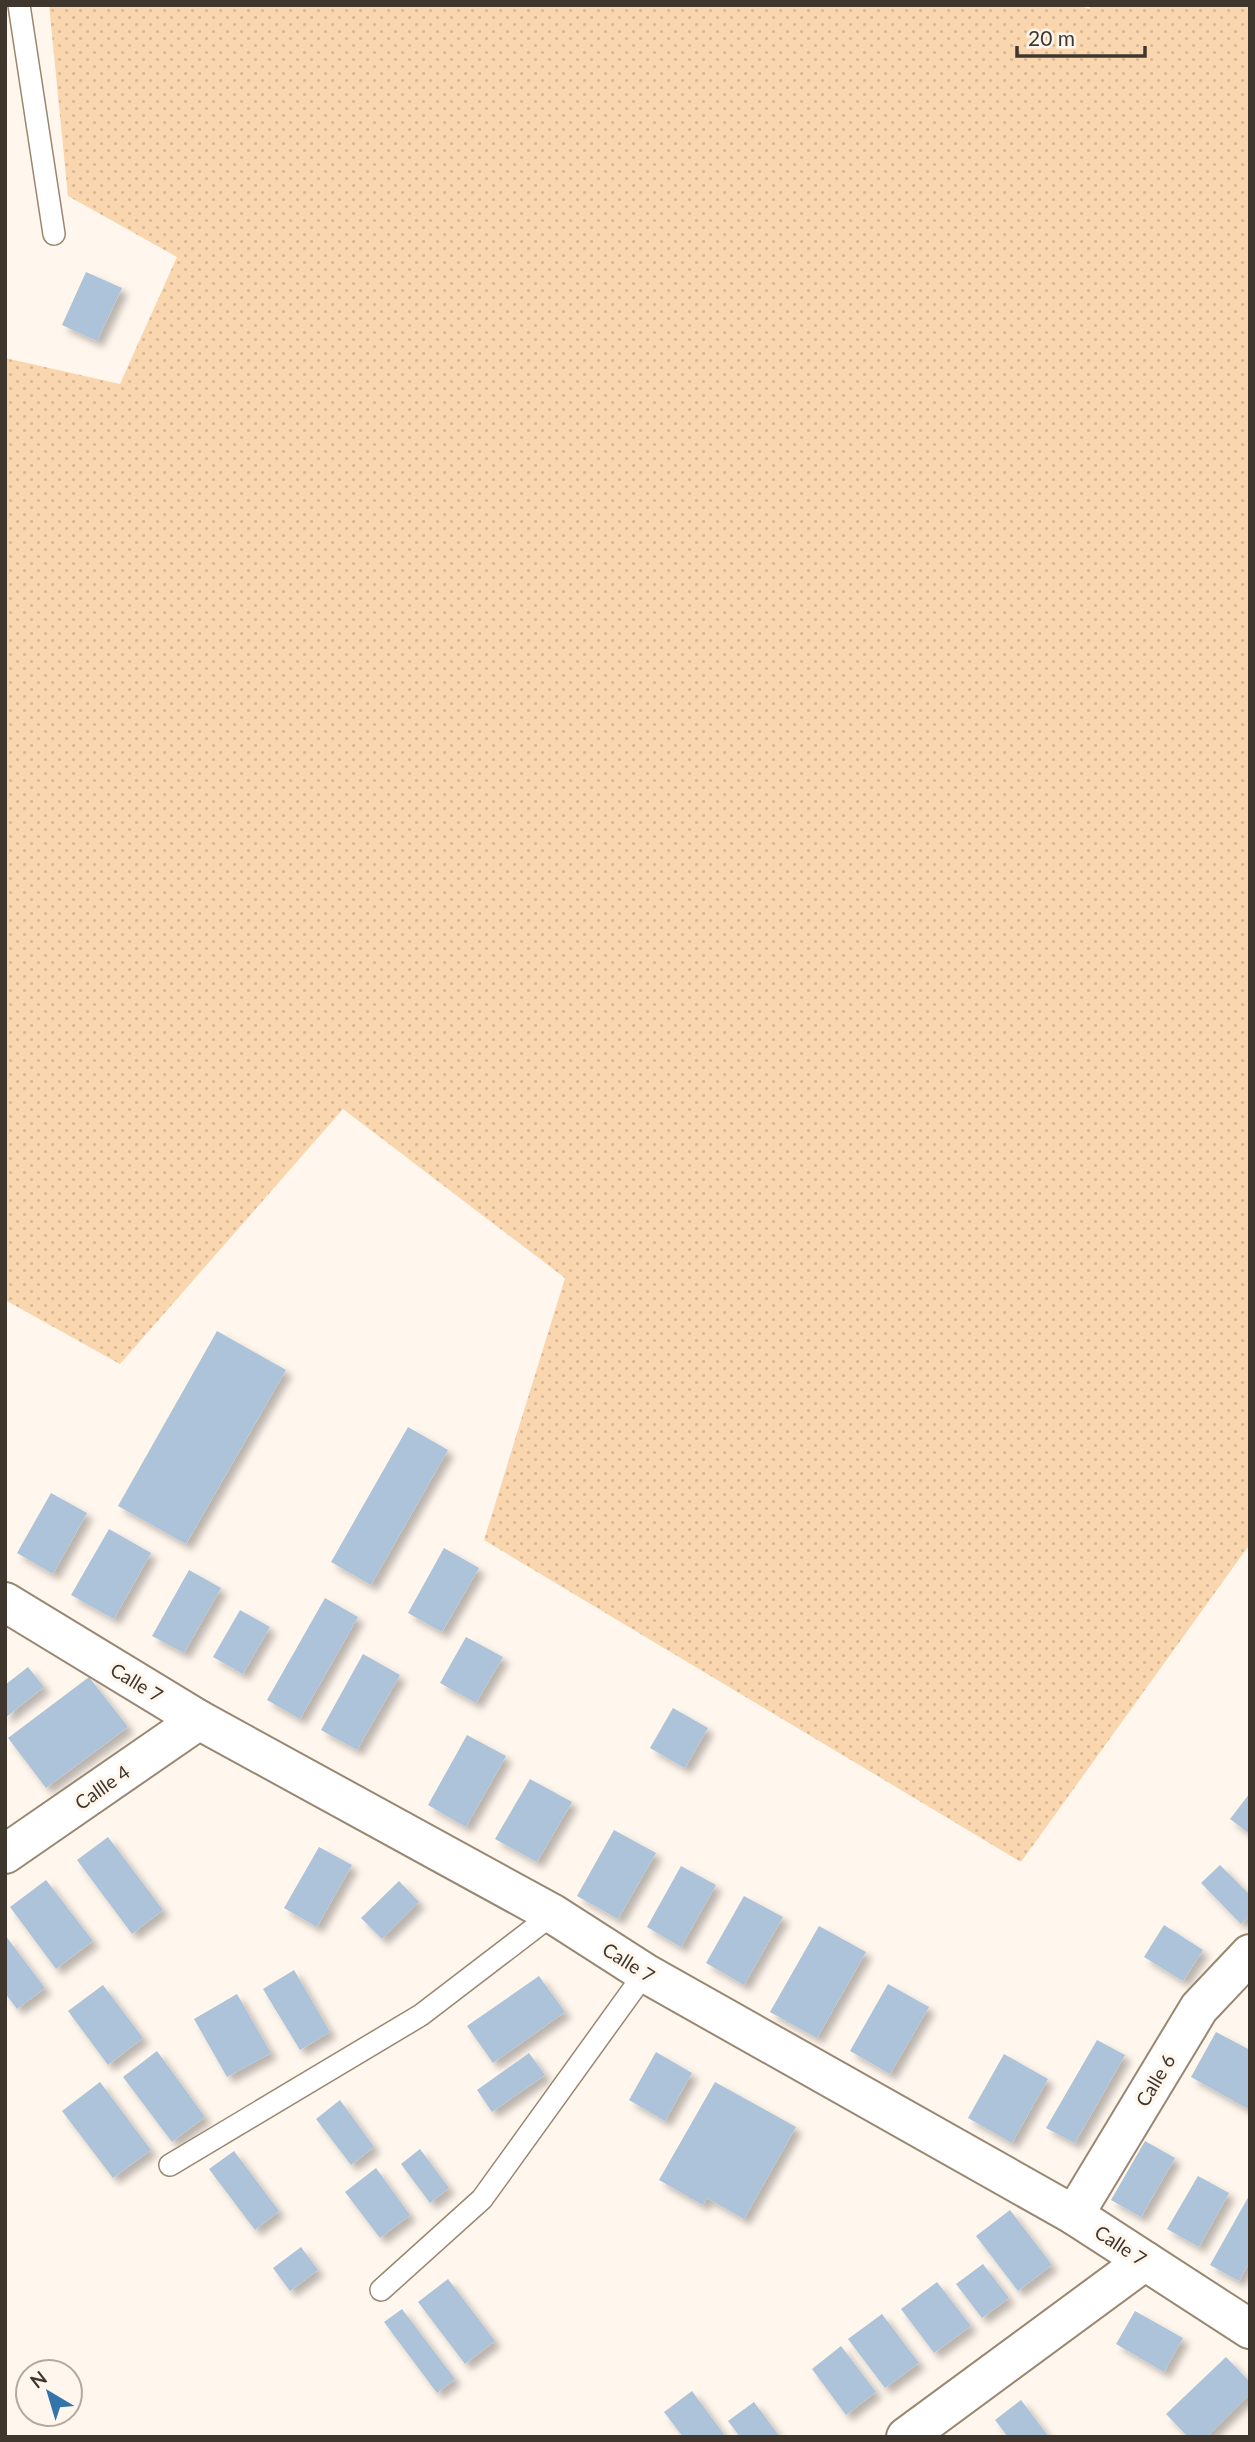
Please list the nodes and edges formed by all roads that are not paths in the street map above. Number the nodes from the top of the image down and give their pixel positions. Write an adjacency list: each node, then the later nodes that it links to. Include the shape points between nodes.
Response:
1 (19, 5): 2 (lane)
2 (54, 234)
3 (5, 1602): 4 (street, Calle 7)
4 (199, 1720): 5 (street, Callle 4); 6 (street, Calle 7)
5 (5, 1854)
6 (553, 1914): 8 (street, Calle 7); 9 (lane, via 421,2015)
7 (1250, 1954): 10 (street, Calle 6, via 1199,2008)
8 (645, 1973): 10 (street, Calle 7); 12 (lane, via 482,2199)
9 (170, 2165)
10 (1074, 2215): 11 (street, Calle 7)
11 (1144, 2261): 13 (street, Calle 7); 14 (street)
12 (382, 2290)
13 (1250, 2329)
14 (906, 2437)

